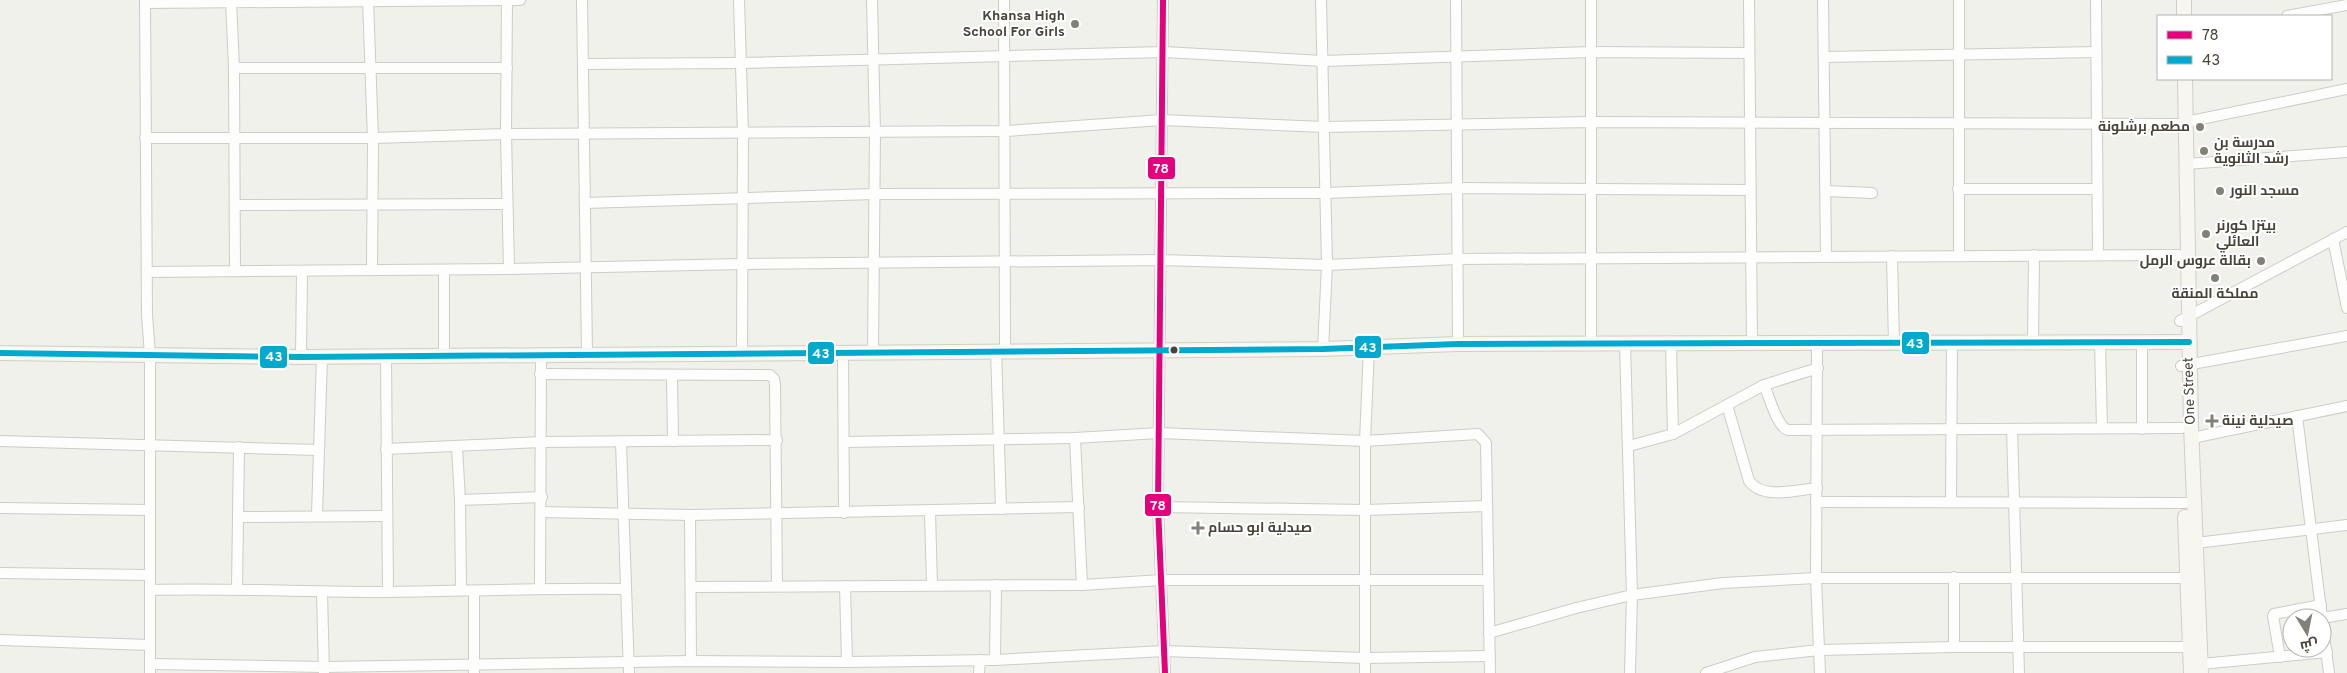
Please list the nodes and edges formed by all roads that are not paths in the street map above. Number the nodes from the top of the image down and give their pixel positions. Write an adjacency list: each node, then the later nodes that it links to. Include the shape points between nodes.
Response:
1 (507, 0): 2 (street); 19 (street); 38 (street)
2 (520, 0)
3 (582, 0): 35 (street)
4 (739, 0): 34 (street)
5 (872, 0): 32 (street)
6 (1004, 0): 30 (street)
7 (1163, 0): 24 (street)
8 (1321, 0): 33 (street)
9 (1456, 0): 29 (street)
10 (1591, 0): 25 (street)
11 (1749, 0): 27 (street)
12 (1823, 0): 31 (street)
13 (1959, 0): 28 (street)
14 (2096, 0): 26 (street)
15 (2176, 0): 21 (street)
16 (2184, 0): 22 (street)
17 (230, 1): 18 (street); 19 (street); 36 (street)
18 (145, 2): 57 (street)
19 (368, 2): 37 (street)
20 (2347, 4): 23 (street)
21 (2176, 15)
22 (2184, 15)
23 (2292, 15)
24 (1164, 52): 30 (street); 33 (street); 43 (street)
25 (1590, 52): 27 (street); 29 (street); 44 (street)
26 (2096, 52): 28 (street); 47 (street)
27 (1749, 53): 50 (street)
28 (1960, 54): 31 (street); 46 (street)
29 (1457, 56): 33 (street); 49 (street)
30 (1005, 57): 32 (street); 52 (street)
31 (1824, 57): 45 (street)
32 (874, 59): 34 (street); 54 (street)
33 (1323, 60): 51 (street)
34 (741, 63): 35 (street); 53 (street)
35 (583, 64): 56 (street)
36 (234, 68): 37 (street); 58 (street)
37 (370, 68): 38 (street); 59 (street)
38 (507, 68): 55 (street)
39 (2176, 80): 42 (street, One Street)
40 (2185, 80): 42 (street, One Street)
41 (2347, 89): 48 (street)
42 (2181, 100): 48 (street, One Street)
43 (1162, 120): 51 (street); 52 (street); 68 (street)
44 (1590, 122): 49 (street); 50 (street); 63 (street)
45 (1825, 122): 46 (street); 50 (street); 67 (street)
46 (1958, 123): 47 (street); 64 (street)
47 (2098, 123): 48 (street); 65 (street)
48 (2181, 123): 61 (street, One Street); 83 (street, One Street)
49 (1457, 124): 51 (street); 62 (street)
50 (1749, 124): 66 (street)
51 (1325, 128): 71 (street)
52 (1006, 131): 54 (street); 70 (street)
53 (743, 132): 54 (street); 56 (street); 73 (street)
54 (875, 132): 72 (street)
55 (506, 134): 56 (street); 59 (street); 76 (street)
56 (584, 134): 74 (street)
57 (145, 138): 58 (street); 100 (street)
58 (234, 138): 59 (street); 77 (street)
59 (373, 138): 75 (street)
60 (2347, 152): 61 (street)
61 (2186, 164): 102 (street, One Street)
62 (1458, 188): 63 (street); 71 (street); 87 (street)
63 (1592, 189): 66 (street); 88 (street)
64 (1958, 189): 65 (street); 81 (street)
65 (2097, 189): 80 (street)
66 (1749, 190): 85 (street)
67 (1826, 191): 69 (street); 86 (street)
68 (1160, 192): 70 (street); 71 (street); 89 (street)
69 (1872, 192)
70 (1004, 193): 72 (street); 91 (street)
71 (1326, 193): 93 (street)
72 (874, 194): 73 (street); 90 (street)
73 (741, 198): 74 (street); 92 (street)
74 (585, 203): 94 (street)
75 (374, 204): 76 (street); 77 (street); 96 (street)
76 (507, 204): 98 (street)
77 (236, 206): 95 (street)
78 (2347, 232): 79 (street)
79 (2333, 239): 101 (street); 102 (street)
80 (2098, 254): 82 (street); 83 (street)
81 (1959, 255): 82 (street); 84 (street)
82 (2034, 255): 106 (street)
83 (2178, 255): 102 (street, One Street)
84 (1892, 256): 86 (street); 110 (street)
85 (1750, 257): 86 (street); 88 (street); 115 (street)
86 (1826, 257)
87 (1458, 259): 88 (street); 93 (street); 111 (street)
88 (1593, 259): 112 (street)
89 (1161, 260): 91 (street); 93 (street); 119 (street)
90 (873, 263): 91 (street); 92 (street); 120 (street)
91 (1004, 263): 118 (street)
92 (742, 264): 94 (street); 122 (street)
93 (1327, 265): 117 (street)
94 (586, 268): 98 (street); 125 (street)
95 (235, 270): 99 (street); 100 (street)
96 (372, 270): 97 (street); 99 (street)
97 (444, 270): 98 (street); 124 (street)
98 (509, 270)
99 (302, 271): 130 (street)
100 (147, 272): 126 (street)
101 (2347, 308)
102 (2185, 318): 108 (street, One Street)
103 (2347, 336): 131 (street)
104 (2100, 341): 106 (street); 107 (street); 139 (street)
105 (1952, 342): 106 (street); 110 (street); 142 (street)
106 (2033, 342)
107 (2142, 342): 108 (street); 141 (street)
108 (2185, 342): 131 (street, One Street)
109 (1818, 343): 110 (street); 115 (street); 132 (street)
110 (1894, 343)
111 (1458, 344): 112 (street); 116 (street)
112 (1591, 344): 113 (street)
113 (1625, 344): 114 (street); 157 (street)
114 (1671, 344): 115 (street); 146 (street)
115 (1752, 344)
116 (1369, 348): 117 (street); 151 (street)
117 (1323, 349): 119 (street)
118 (1000, 350): 119 (street); 120 (street); 149 (street)
119 (1161, 351): 144 (street)
120 (873, 352): 123 (street)
121 (0, 353): 126 (street)
122 (742, 353): 123 (street); 125 (street)
123 (843, 353): 155 (street)
124 (444, 354): 127 (street); 129 (street)
125 (587, 354): 127 (street)
126 (150, 355): 130 (street); 156 (street)
127 (540, 355): 133 (street)
128 (322, 356): 129 (street); 130 (street); 161 (street)
129 (386, 356): 160 (street)
130 (301, 357)
131 (2185, 365): 145 (street, One Street)
132 (1818, 368): 135 (street); 143 (street)
133 (540, 374): 134 (street); 153 (street)
134 (672, 376): 148 (street, via 770,375 776,386); 150 (street)
135 (1764, 385): 136 (street); 143 (street, via 1783,428)
136 (1727, 405): 146 (street); 162 (street, via 1749,481 1754,488 1766,492)
137 (2347, 406): 138 (street)
138 (2296, 416): 145 (street); 186 (street)
139 (2102, 428): 140 (street); 141 (street)
140 (2012, 429): 142 (street); 166 (street)
141 (2142, 429): 145 (street)
142 (1952, 430): 143 (street); 165 (street)
143 (1818, 431): 162 (street)
144 (1159, 433): 147 (street); 151 (street); 171 (street)
145 (2187, 433): 168 (street, One Street); 187 (street, One Street)
146 (1673, 434): 157 (street)
147 (1075, 438): 149 (street); 170 (street)
148 (777, 440): 150 (street); 180 (street)
149 (998, 440): 155 (street); 173 (street)
150 (673, 441): 154 (street)
151 (1365, 441): 169 (street, via 1478,434 1486,443); 175 (street)
152 (0, 442): 156 (street)
153 (541, 442): 154 (street); 159 (street); 163 (street)
154 (621, 442): 179 (street)
155 (844, 442): 178 (street)
156 (148, 445): 158 (street); 174 (street)
157 (1629, 446): 212 (street)
158 (239, 447): 161 (street); 184 (street)
159 (457, 447): 160 (street); 164 (street)
160 (386, 449): 183 (street)
161 (319, 450): 181 (street)
162 (1817, 488): 167 (street)
163 (542, 498): 164 (street); 176 (street)
164 (460, 500): 208 (street)
165 (1951, 501): 166 (street); 167 (street)
166 (2015, 501): 168 (street); 191 (street)
167 (1816, 502): 193 (street)
168 (2185, 502): 188 (street, One Street)
169 (1487, 506): 175 (street); 196 (street)
170 (1079, 507): 173 (street); 198 (street)
171 (1158, 507): 175 (street); 195 (street)
172 (0, 508): 174 (street)
173 (1001, 509): 177 (street)
174 (149, 510): 190 (street)
175 (1365, 510): 197 (street)
176 (541, 512): 179 (street); 205 (street)
177 (930, 512): 178 (street); 199 (street)
178 (844, 513): 180 (street)
179 (624, 514): 182 (street); 206 (street)
180 (778, 514): 182 (street); 201 (street)
181 (318, 515): 183 (street); 184 (street)
182 (690, 515): 203 (street)
183 (386, 516): 211 (street)
184 (239, 517): 204 (street)
185 (2347, 525): 186 (street)
186 (2312, 529): 187 (street); 213 (street)
187 (2196, 543): 188 (street, One Street)
188 (2192, 559): 194 (street, One Street); 238 (street, One Street)
189 (0, 573): 190 (street)
190 (150, 575): 207 (street)
191 (2017, 576): 192 (street); 194 (street); 221 (street)
192 (1954, 577): 193 (street); 220 (street)
193 (1816, 578): 212 (street, via 1696,586); 223 (street)
194 (2188, 578): 222 (street, One Street)
195 (1162, 580): 197 (street); 198 (street); 224 (street)
196 (1488, 580): 197 (street); 217 (street)
197 (1365, 581): 227 (street)
198 (1082, 584): 200 (street)
199 (932, 585): 200 (street); 202 (street)
200 (996, 585): 231 (street)
201 (777, 586): 202 (street); 203 (street)
202 (845, 586): 233 (street)
203 (691, 587): 229 (street)
204 (237, 588): 207 (street); 210 (street)
205 (540, 588): 206 (street); 209 (street)
206 (626, 589): 232 (street)
207 (150, 590): 219 (street)
208 (461, 590): 209 (street); 211 (street)
209 (474, 591): 234 (street)
210 (322, 592): 211 (street); 236 (street)
211 (388, 592)
212 (1632, 595): 217 (street); 244 (street)
213 (2320, 605): 214 (street); 226 (street, via 2274,614)
214 (2320, 608)
215 (2347, 614): 216 (street)
216 (2332, 617)
217 (1489, 633): 225 (street)
218 (0, 640): 219 (street)
219 (150, 645): 235 (street)
220 (1954, 647): 221 (street); 223 (street)
221 (2019, 647): 222 (street); 247 (street)
222 (2190, 647): 238 (street, One Street)
223 (1819, 650): 245 (street, via 1755,657); 246 (street)
224 (1164, 651): 227 (street); 231 (street); 241 (street)
225 (1490, 656): 227 (street); 243 (street)
226 (2280, 657): 238 (street)
227 (1365, 658): 242 (street)
228 (2328, 658): 248 (street)
229 (691, 660): 232 (street); 233 (street)
230 (980, 660): 231 (street); 233 (street); 240 (street)
231 (995, 660)
232 (628, 661): 234 (street); 239 (street)
233 (846, 662)
234 (473, 668): 237 (street)
235 (150, 669): 236 (street)
236 (324, 670): 237 (street)
237 (390, 670)
238 (2198, 670)
239 (628, 673)
240 (980, 673)
241 (1165, 673)
242 (1365, 673)
243 (1490, 673)
244 (1630, 673)
245 (1706, 673)
246 (1820, 673)
247 (2020, 673)
248 (2329, 673)

